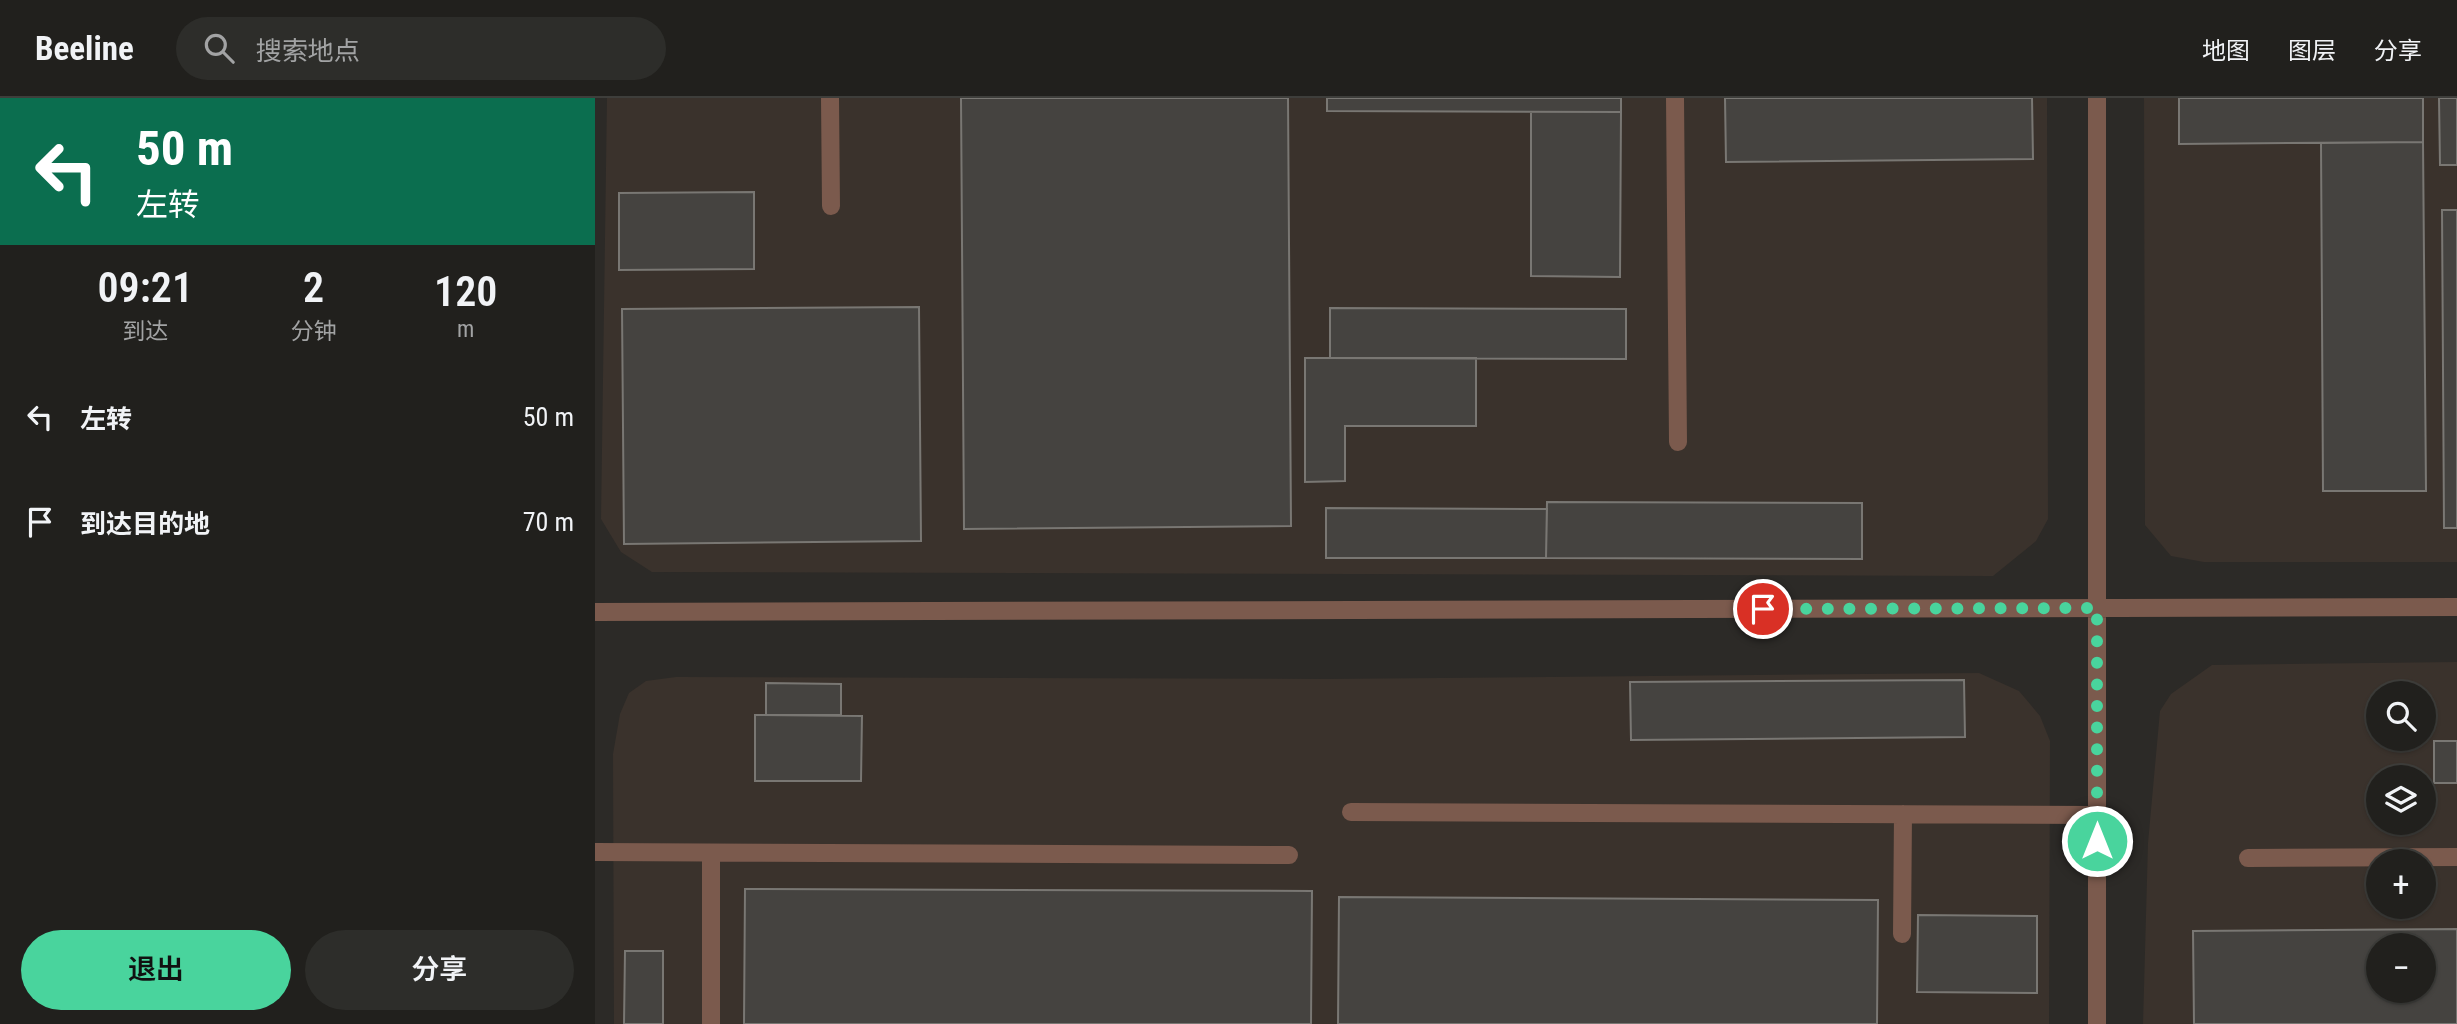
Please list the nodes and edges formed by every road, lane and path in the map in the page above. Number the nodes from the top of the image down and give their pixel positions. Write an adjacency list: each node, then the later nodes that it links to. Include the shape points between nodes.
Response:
1 (830, 98): 4 (street)
2 (1675, 98): 5 (street)
3 (2097, 98): 7 (street)
4 (831, 206)
5 (1678, 442)
6 (2457, 607): 7 (street)
7 (2097, 608): 8 (street); 11 (street)
8 (595, 612)
9 (1351, 812): 10 (street)
10 (1903, 814): 11 (street); 17 (street)
11 (2097, 815): 19 (street)
12 (595, 852): 13 (street)
13 (712, 853): 14 (street); 18 (street)
14 (1289, 855)
15 (2457, 857): 16 (street)
16 (2248, 858)
17 (1902, 934)
18 (711, 1024)
19 (2097, 1024)

